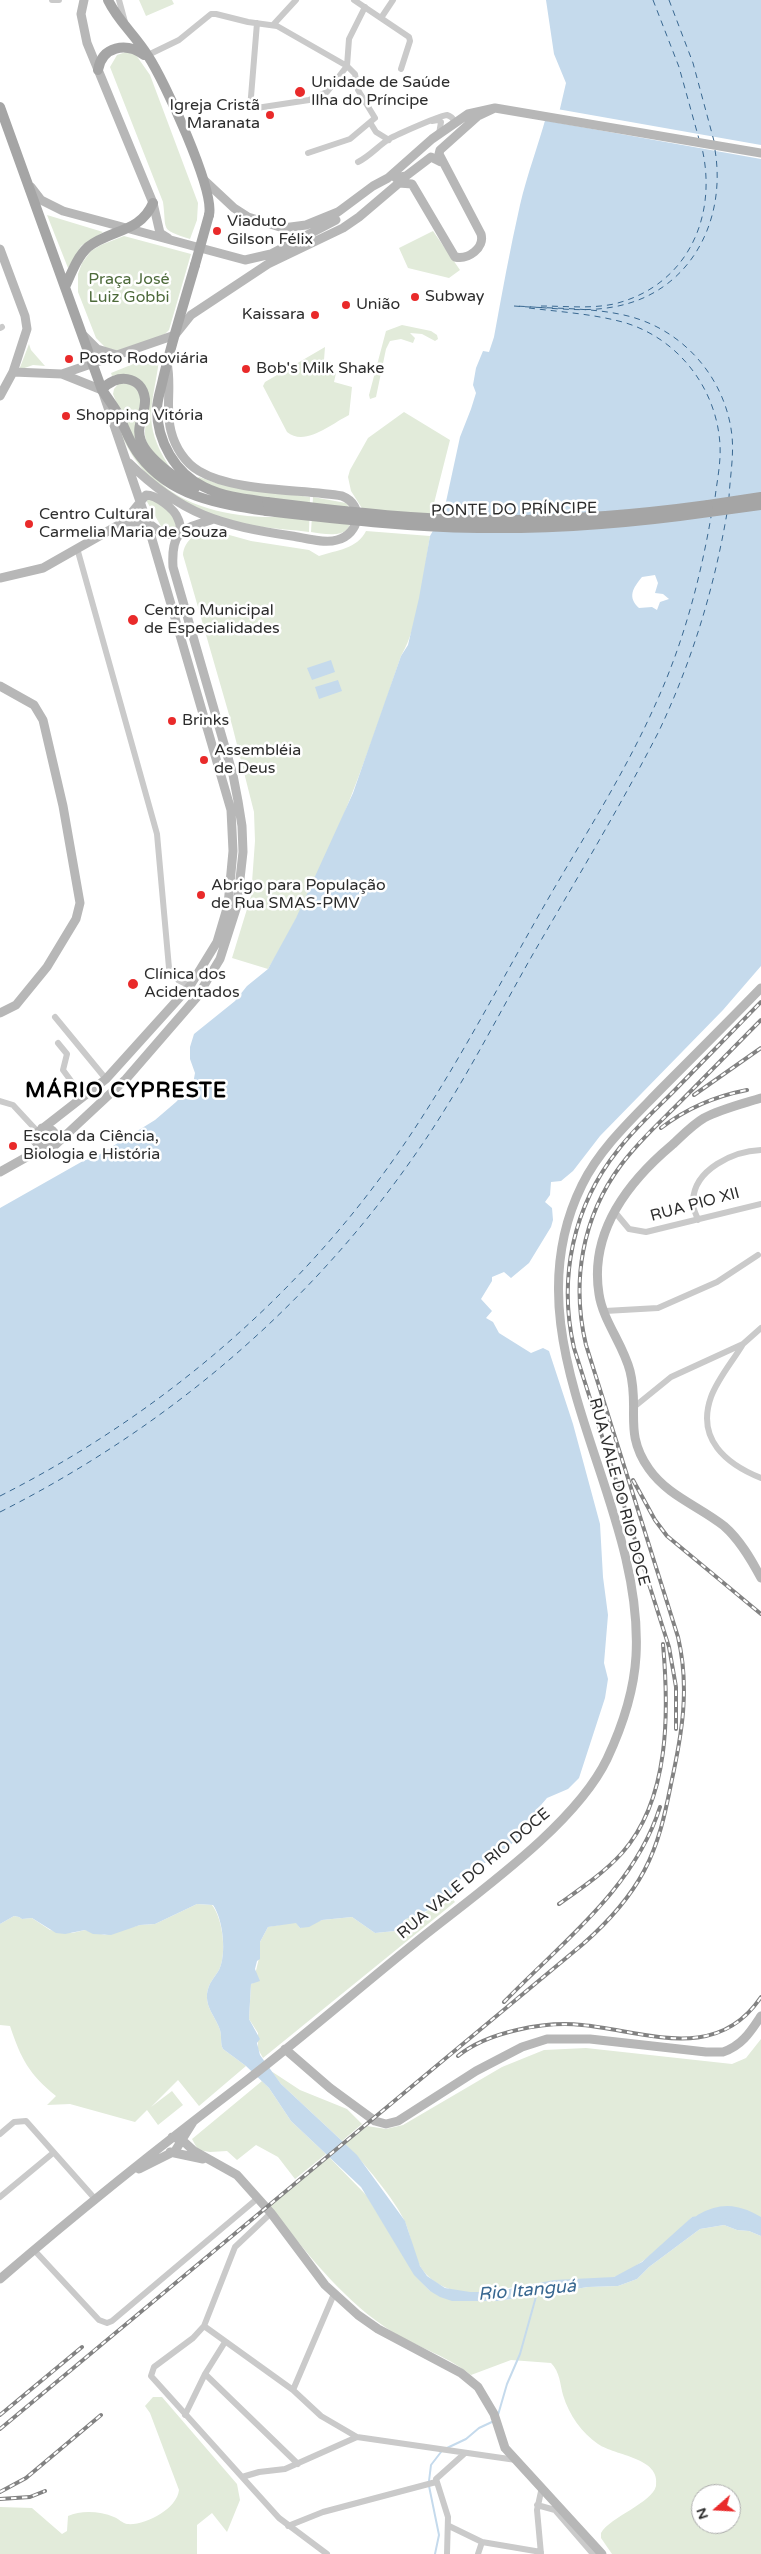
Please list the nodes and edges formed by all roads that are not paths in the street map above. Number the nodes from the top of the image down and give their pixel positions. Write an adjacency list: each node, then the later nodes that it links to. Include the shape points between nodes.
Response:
1 (52, 0): 2 (street)
2 (58, 0)
3 (84, 0): 17 (street, via 81,14 87,43)
4 (108, 0): 13 (main road)
5 (119, 0): 13 (street)
6 (296, 0): 12 (street)
7 (354, 0): 9 (street)
8 (393, 0): 10 (street)
9 (365, 7): 10 (street); 15 (street, via 350,39)
10 (381, 18): 16 (street, via 410,39)
11 (257, 23): 12 (street); 14 (street, via 211,14); 15 (street, via 250,109 317,97 333,86)
12 (273, 25): 15 (street)
13 (127, 29): 14 (main road)
14 (150, 58): 17 (main road, via 133,48 114,48 102,57); 31 (main road)
15 (347, 66): 22 (street, via 355,74 358,90 374,114)
16 (401, 69)
17 (98, 70): 33 (street)
18 (0, 107): 32 (main road)
19 (494, 108): 21 (street, via 468,114); 25 (street, via 482,113); 27 (street)
20 (426, 122): 21 (street, via 445,115); 23 (street, via 441,122); 24 (street)
21 (456, 122): 23 (street); 25 (street)
22 (371, 124): 24 (street, via 376,132); 26 (street, via 350,139)
23 (439, 134): 30 (street)
24 (389, 140): 28 (street)
25 (451, 140): 29 (street, via 439,152)
26 (308, 153)
27 (761, 153)
28 (358, 162)
29 (441, 162): 30 (street, via 431,157 406,176); 38 (street, via 481,234 482,244 470,253 458,258 453,255 412,184 398,183 343,228 276,259 191,315)
30 (388, 178): 31 (street, via 324,220 283,228 248,217); 35 (street, via 344,216 257,259 230,257)
31 (204, 180): 38 (main road, bridge, via 210,204 209,216)
32 (30, 187): 34 (street, via 41,200 54,208); 37 (main road)
33 (153, 203): 34 (main road, via 143,220); 35 (street, via 160,233)
34 (125, 229): 35 (street); 37 (main road, via 87,248)
35 (172, 242)
36 (0, 252): 43 (street, via 27,329)
37 (66, 287): 39 (main road)
38 (175, 335): 40 (street); 41 (main road)
39 (84, 336): 40 (street, via 97,349); 42 (main road)
40 (120, 355): 42 (street)
41 (167, 362): 49 (main road, via 157,408 159,430 167,450 188,477); 53 (street, via 171,383 169,413 172,434 181,453 195,469 233,483 342,496 353,504 358,515 348,535 330,541 258,531)
42 (94, 364): 44 (street); 45 (main road)
43 (13, 372): 44 (street); 46 (street)
44 (62, 374): 45 (street)
45 (102, 390): 47 (street); 49 (main road, via 108,383 121,378 138,384 145,398 139,432 146,450 178,480 193,488); 52 (main road, via 139,456 154,472 198,498)
46 (0, 396)
47 (127, 461): 50 (street); 53 (street, via 173,501)
48 (761, 497): 52 (main road, PONTE DO PRÍNCIPE, bridge, via 606,516 507,520 386,516)
49 (233, 498): 52 (main road)
50 (140, 502): 54 (street); 55 (street); 56 (street, via 146,495 152,495 174,512 178,517)
51 (761, 505): 52 (main road, PONTE DO PRÍNCIPE, bridge, via 606,524 507,528 385,524)
52 (266, 507)
53 (211, 520): 56 (street)
54 (124, 522): 55 (street); 57 (street)
55 (147, 522): 56 (street, via 164,534); 61 (street)
56 (179, 533): 60 (street, via 172,554 173,567)
57 (77, 548): 58 (street, via 34,572); 63 (street, via 157,834 169,968 178,980)
58 (0, 578)
59 (0, 686): 65 (street, via 34,705 43,720 63,806 80,903 76,919 46,967 16,1005)
60 (212, 703): 61 (street); 62 (street, via 233,775)
61 (200, 706): 62 (street)
62 (235, 810): 63 (street, via 228,905 217,942); 68 (street, via 242,852 237,906 231,929 211,976)
63 (190, 986): 67 (street)
64 (761, 988): 90 (street, RUA VALE DO RIO DOCE, via 626,1126 593,1166 580,1188 562,1247 558,1312 567,1361 614,1518 634,1609 633,1686 620,1728 596,1779 558,1823)
65 (0, 1013)
66 (55, 1017): 70 (street)
67 (154, 1028): 68 (street); 70 (street)
68 (162, 1036): 75 (street, via 126,1078)
69 (58, 1043): 71 (street, via 67,1054 63,1070)
70 (106, 1079): 71 (street)
71 (84, 1097): 74 (street)
72 (761, 1098): 80 (street, via 710,1115 696,1124 645,1167)
73 (0, 1101): 74 (street, via 13,1105)
74 (40, 1130): 75 (street, via 49,1128 55,1132); 76 (street, via 35,1141)
75 (55, 1145): 76 (street, via 49,1150)
76 (41, 1149): 78 (street)
77 (761, 1150): 81 (street, via 728,1158 701,1180 693,1201)
78 (0, 1172)
79 (761, 1204): 81 (street, RUA PIO XII)
80 (614, 1212): 81 (street, RUA PIO XII, via 629,1228 646,1232); 83 (street, via 598,1256 598,1285)
81 (698, 1220)
82 (758, 1255): 83 (street, via 717,1282 658,1308)
83 (605, 1311): 86 (street, via 627,1364)
84 (761, 1328): 85 (street)
85 (743, 1344): 86 (street, via 671,1377); 87 (street, via 712,1394 708,1425 714,1444 725,1459)
86 (634, 1407): 88 (street, via 634,1438 649,1469 666,1488 728,1530)
87 (761, 1478)
88 (761, 1578)
89 (761, 2016): 90 (street, via 741,2043 723,2052 574,2038 534,2042 476,2071 398,2121 386,2124 375,2121 330,2088)
90 (285, 2049): 91 (street, RUA VALE DO RIO DOCE)
91 (196, 2118): 93 (street, RUA VALE DO RIO DOCE); 94 (street)
92 (0, 2134): 95 (street, via 20,2120 30,2124)
93 (169, 2139): 94 (street); 96 (street); 98 (street, RUA VALE DO RIO DOCE)
94 (183, 2141): 96 (street); 97 (street)
95 (53, 2153): 99 (street); 101 (street)
96 (171, 2154): 97 (street); 98 (street)
97 (208, 2160): 100 (street, via 237,2175)
98 (128, 2173): 101 (street, RUA VALE DO RIO DOCE)
99 (0, 2197)
100 (258, 2198): 102 (street); 103 (street, via 107,2323 100,2320)
101 (96, 2200): 103 (street, RUA VALE DO RIO DOCE)
102 (271, 2213): 105 (street); 106 (street, via 237,2244)
103 (34, 2250): 104 (street, RUA VALE DO RIO DOCE)
104 (0, 2279)
105 (334, 2294): 109 (street); 113 (street, via 378,2329 473,2382 490,2405 505,2448)
106 (204, 2326): 107 (street); 110 (street, via 151,2371 154,2382)
107 (225, 2342): 108 (street); 109 (street)
108 (205, 2374): 110 (street); 114 (street)
109 (293, 2390): 111 (street, via 321,2416)
110 (185, 2415): 115 (street)
111 (358, 2437): 112 (street); 114 (street)
112 (464, 2454): 113 (street); 116 (street, via 439,2475)
113 (516, 2460): 117 (street)
114 (298, 2464): 115 (street, via 279,2471)
115 (242, 2477): 119 (street)
116 (436, 2482): 119 (street, via 322,2512); 120 (street)
117 (542, 2487): 118 (street); 127 (street)
118 (538, 2505): 122 (street); 126 (street, via 555,2510)
119 (288, 2526): 123 (street)
120 (449, 2526): 121 (street); 124 (street)
121 (482, 2542): 122 (street); 125 (street)
122 (541, 2553)
123 (327, 2554)
124 (447, 2554)
125 (478, 2554)
126 (593, 2554)
127 (602, 2554)

